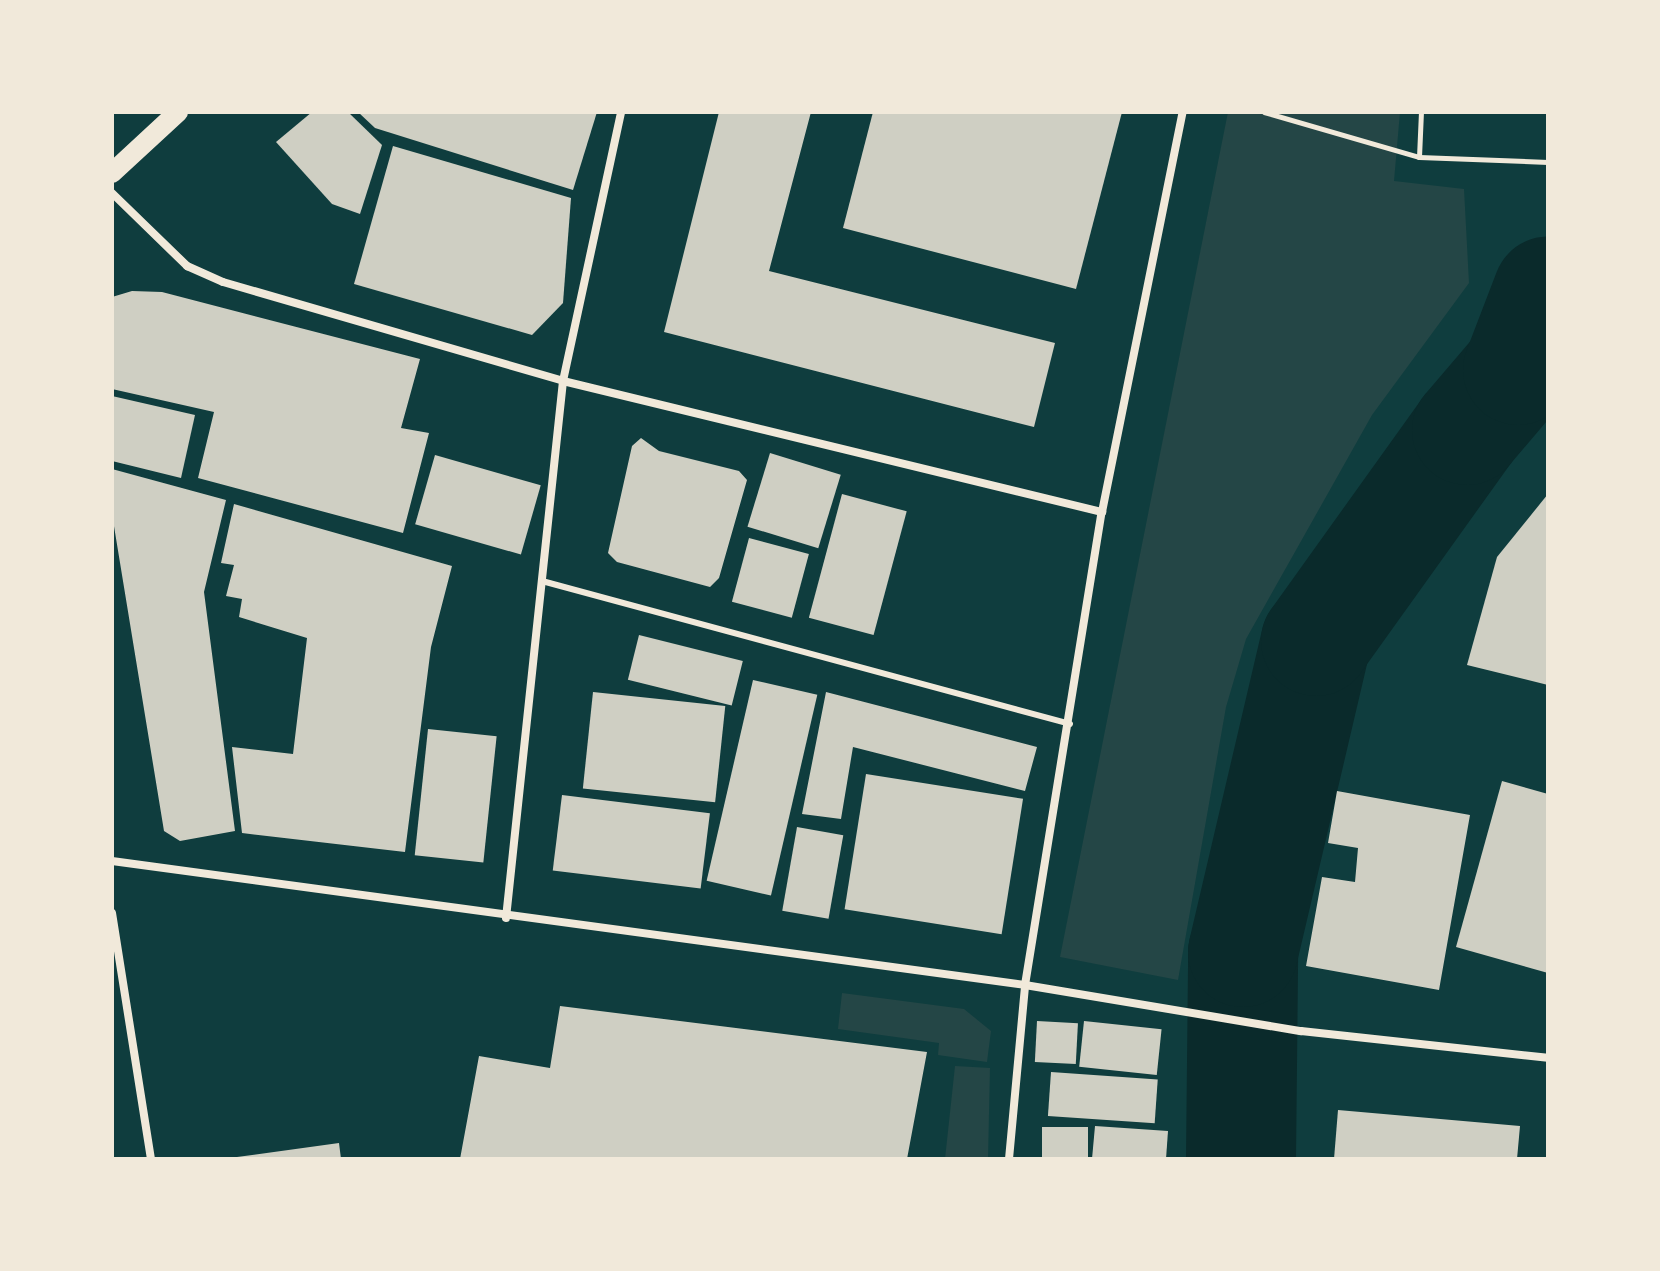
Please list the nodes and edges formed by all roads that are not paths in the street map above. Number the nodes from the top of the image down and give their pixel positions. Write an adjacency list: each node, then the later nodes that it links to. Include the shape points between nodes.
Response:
1 (178, 112): 4 (main road)
2 (621, 112): 6 (street)
3 (1183, 112): 7 (street)
4 (112, 173)
5 (112, 193): 6 (street, via 187,266 223,282)
6 (563, 381): 7 (street); 8 (street)
7 (1102, 512): 9 (street)
8 (542, 581): 9 (lane); 12 (street)
9 (1070, 724): 13 (street)
10 (112, 861): 12 (street)
11 (112, 913): 15 (street)
12 (506, 918): 13 (street)
13 (1025, 985): 14 (street, via 1301,1031); 16 (street)
14 (1548, 1058)
15 (151, 1159)
16 (1009, 1159)

